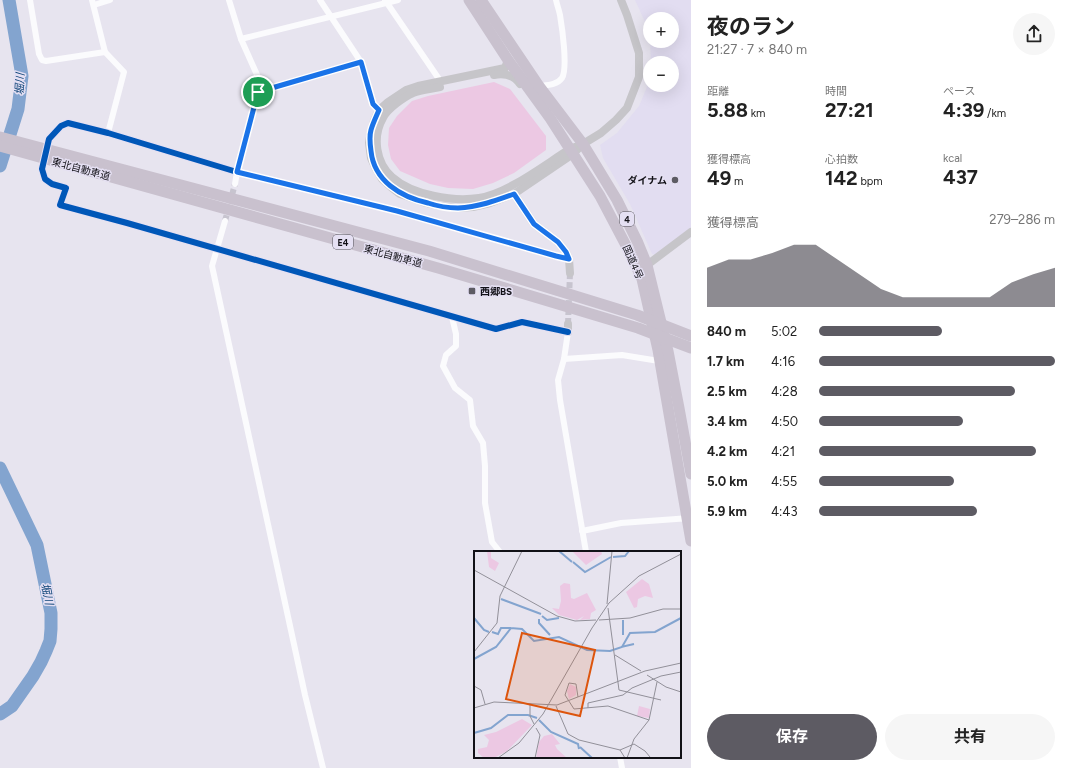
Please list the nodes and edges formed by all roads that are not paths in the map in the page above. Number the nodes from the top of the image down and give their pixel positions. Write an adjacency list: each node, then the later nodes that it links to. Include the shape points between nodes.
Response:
1 (30, 0): 14 (street, via 42,60)
2 (110, 0): 11 (street)
3 (229, 0): 13 (street)
4 (320, 0): 12 (street)
5 (398, 0): 10 (street)
6 (468, 0): 15 (highway, 国道4号 / 4)
7 (480, 0): 18 (highway, 国道4号 / 4)
8 (556, 0): 18 (street, via 560,15 565,69 562,78 553,85)
9 (621, 0): 24 (street, via 639,53 639,77 627,108 601,134)
10 (386, 1): 12 (street); 17 (street)
11 (93, 3): 14 (street)
12 (330, 16): 13 (street); 16 (street)
13 (241, 39): 19 (street, via 258,77)
14 (105, 52): 22 (street, via 124,72)
15 (508, 60): 17 (street, via 505,68); 21 (highway, 国道4号 / 4)
16 (361, 62): 19 (street); 20 (street, via 373,104)
17 (441, 82): 20 (street, via 406,90)
18 (539, 86): 24 (highway, 国道4号 / 4)
19 (258, 92): 28 (street)
20 (379, 110): 30 (street, via 371,131 371,158 382,179 400,194 423,202 456,208 479,206)
21 (550, 118): 26 (highway, 国道4号 / 4); 26 (street, via 539,111 513,76 501,73 413,93 400,101 383,118 376,141 384,168 405,186 440,197 460,199 480,198 514,185)
22 (108, 133): 28 (street); 33 (street, via 68,123 49,138 42,169 44,179 66,188 60,205)
23 (0, 137): 27 (highway, 東北自動車道 / E4)
24 (583, 144): 26 (street); 35 (highway, 国道4号 / 4, via 617,200)
25 (0, 146): 27 (highway, 東北自動車道 / E4)
26 (572, 151): 30 (street); 41 (highway, 国道4号 / 4, via 600,196 642,279)
27 (48, 156): 38 (highway, 東北自動車道 / E4, via 428,251 637,315); 39 (highway, 東北自動車道 / E4, via 638,328)
28 (237, 172): 29 (street); 34 (street, via 397,211)
29 (235, 184)
30 (514, 194): 34 (street, via 534,224 558,242)
31 (225, 220): 33 (street)
32 (691, 232): 35 (street)
33 (217, 249): 37 (street); 49 (street, via 212,266)
34 (569, 259): 36 (street)
35 (647, 265): 42 (highway, 国道4号 / 4, via 668,351)
36 (570, 273)
37 (452, 317): 40 (street, via 496,330 522,322 568,328); 46 (street, via 456,346 446,355 443,366 455,388 470,400 474,426 483,443 485,503 492,542)
38 (691, 336)
39 (691, 348)
40 (564, 359): 41 (street, via 622,355); 44 (street, via 558,380)
41 (659, 361): 43 (highway, 国道4号 / 4)
42 (691, 474)
43 (689, 518): 44 (street, via 620,523); 45 (highway, 国道4号 / 4)
44 (582, 531): 47 (street)
45 (691, 541)
46 (499, 551)
47 (586, 551)
48 (620, 758): 50 (street)
49 (323, 768)
50 (622, 768)

